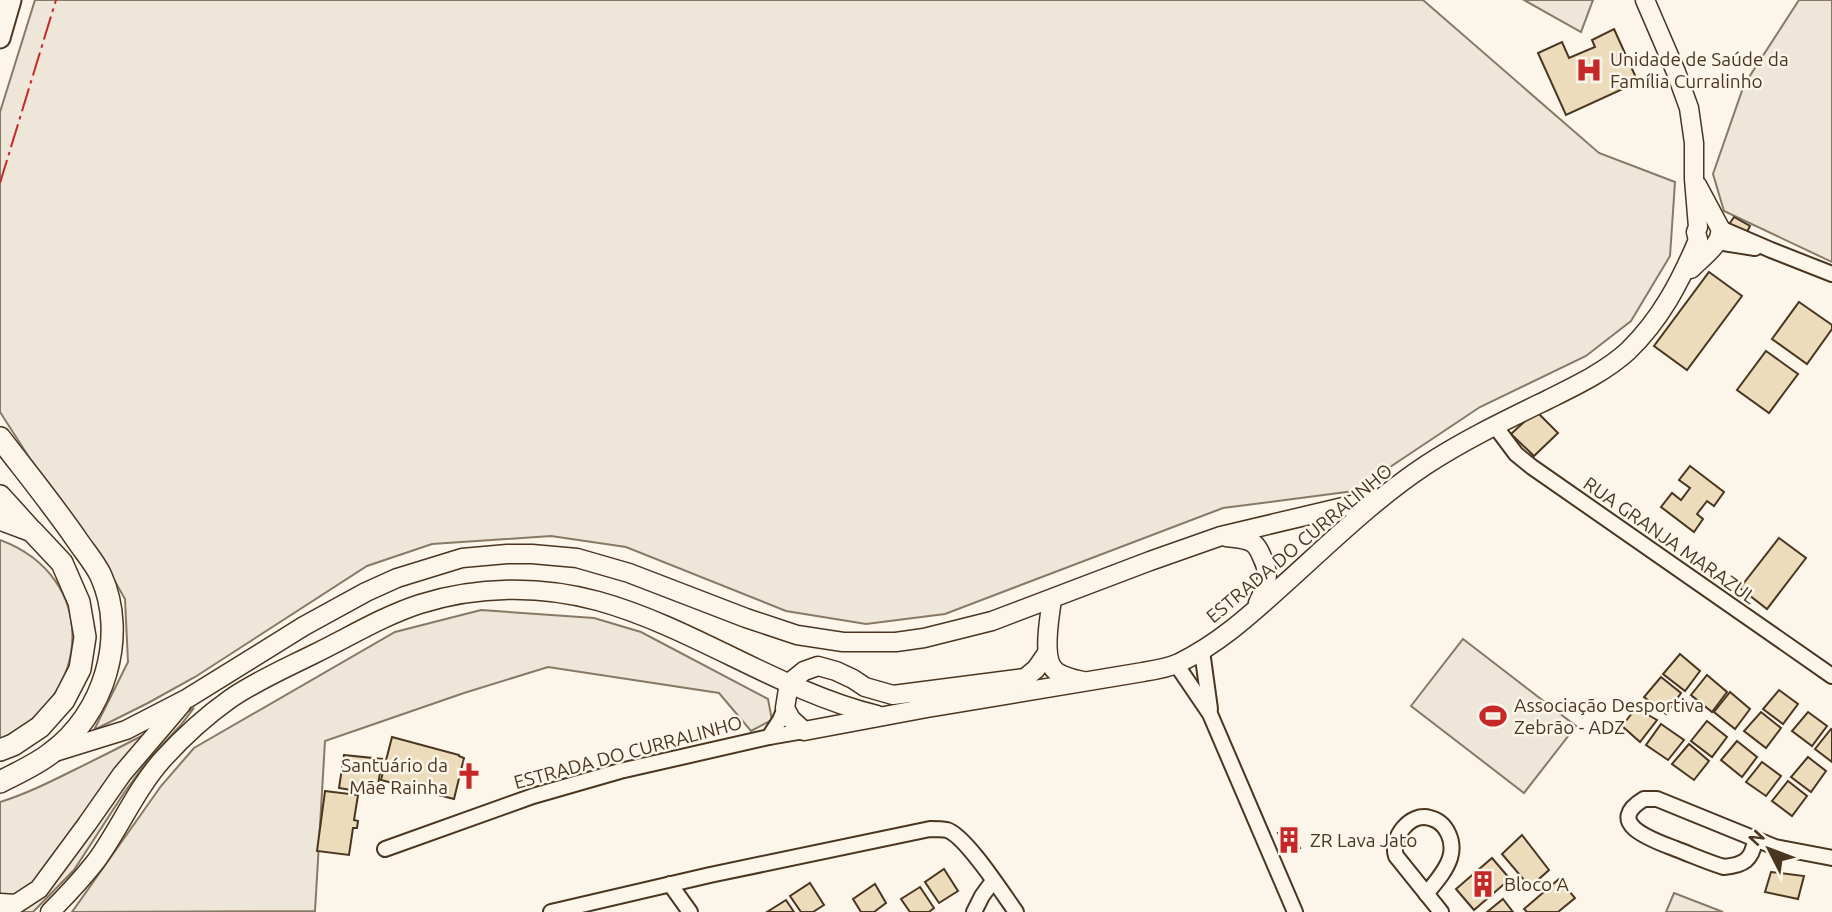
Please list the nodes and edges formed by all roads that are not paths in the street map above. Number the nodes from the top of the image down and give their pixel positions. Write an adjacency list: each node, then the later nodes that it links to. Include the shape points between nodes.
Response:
1 (2, 0): 4 (highway)
2 (11, 0): 5 (main road)
3 (1645, 0): 6 (street, ESTRADA DO CURRALINHO, via 1689,108)
4 (0, 12)
5 (0, 38)
6 (1694, 179): 7 (street, ESTRADA DO CURRALINHO); 8 (street, ESTRADA DO CURRALINHO)
7 (1698, 233): 8 (street, via 1705,245 1711,245); 10 (street, ESTRADA DO CURRALINHO)
8 (1718, 235): 9 (street); 10 (street, ESTRADA DO CURRALINHO)
9 (1832, 274)
10 (1681, 279): 11 (street, ESTRADA DO CURRALINHO, via 1652,324 1626,352 1588,379)
11 (1494, 426): 16 (street, ESTRADA DO CURRALINHO, via 1424,466); 25 (street, RUA GRANJA MARAZUL, via 1532,467)
12 (0, 438): 14 (main road)
13 (0, 451): 14 (main road)
14 (24, 470): 35 (main road, via 100,575 111,603 112,636 96,701)
15 (0, 496): 18 (main road)
16 (1381, 498): 19 (street); 21 (street, ESTRADA DO CURRALINHO)
17 (0, 519): 18 (main road)
18 (32, 531): 34 (main road, via 62,563 79,602 85,637 80,669 64,699 40,727)
19 (1221, 536): 20 (street); 21 (street, via 1253,544 1266,564 1266,585)
20 (1052, 599): 23 (street); 28 (street, via 992,621 924,638 843,642 775,628 597,562 557,555 486,555 430,567 366,592)
21 (1253, 613): 22 (street, ESTRADA DO CURRALINHO)
22 (1202, 651): 24 (street, ESTRADA DO CURRALINHO); 30 (street)
23 (1047, 653): 26 (street, via 1054,671); 27 (street, via 1025,678 893,695 818,666)
24 (1176, 664): 26 (street, ESTRADA DO CURRALINHO); 30 (street)
25 (1832, 677)
26 (1087, 682): 31 (street, ESTRADA DO CURRALINHO)
27 (789, 683): 29 (street); 31 (street, via 851,709); 44 (street, via 634,612 598,601 539,590 447,596 391,615 265,679 192,730 139,792 96,861)
28 (188, 698): 35 (street, via 126,730); 43 (street, via 122,774 38,889 16,904)
29 (785, 708): 32 (street); 33 (street)
30 (1210, 714): 49 (street)
31 (884, 717): 32 (street, ESTRADA DO CURRALINHO)
32 (804, 731): 33 (street, ESTRADA DO CURRALINHO)
33 (769, 737): 38 (street, ESTRADA DO CURRALINHO, via 533,796)
34 (0, 750)
35 (52, 753): 36 (main road)
36 (0, 782)
37 (1755, 839): 37 (street, via 1657,799 1638,802 1629,814 1631,825 1643,835 1724,867 1747,860); 39 (street)
38 (385, 849)
39 (1832, 858)
40 (993, 881): 41 (street, via 957,836 930,829); 47 (street); 48 (street)
41 (670, 884): 45 (street); 46 (street)
42 (1426, 894): 42 (street, via 1450,859 1453,846 1441,825 1421,817 1402,830 1394,848); 50 (street)
43 (0, 903)
44 (50, 912)
45 (551, 912)
46 (690, 912)
47 (974, 912)
48 (1016, 912)
49 (1295, 912)
50 (1441, 912)

